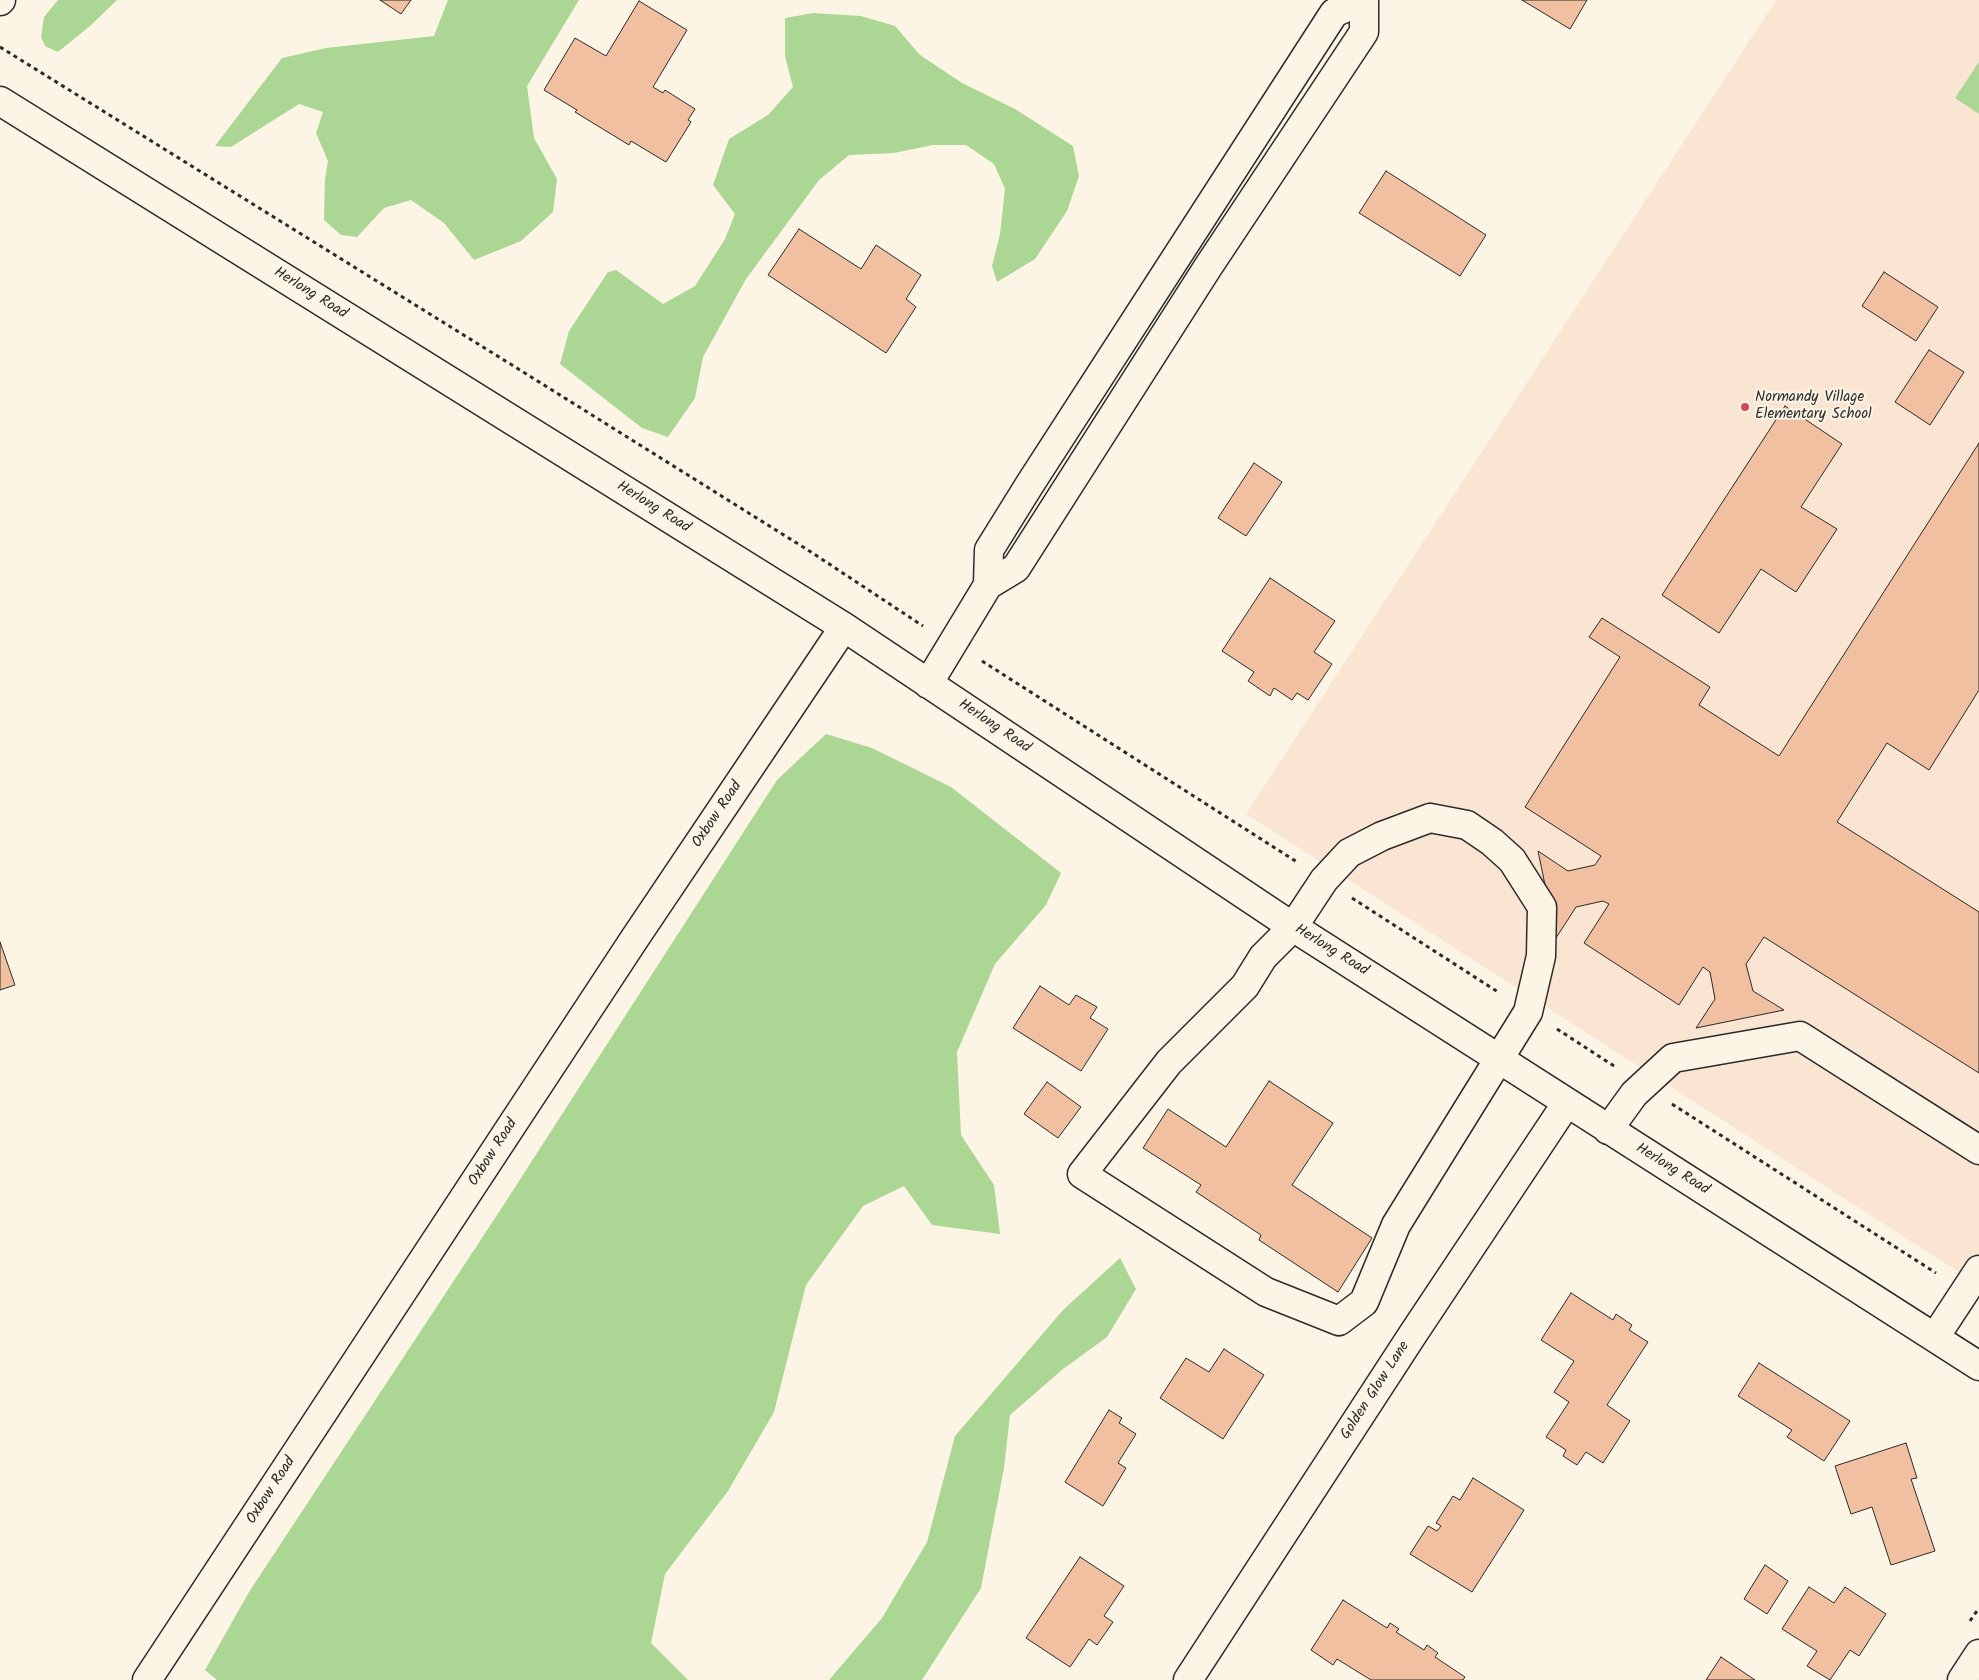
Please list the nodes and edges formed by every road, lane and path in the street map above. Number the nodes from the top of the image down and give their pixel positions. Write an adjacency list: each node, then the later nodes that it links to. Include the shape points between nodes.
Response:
1 (1363, 0): 4 (street, via 1364,32 1208,266 1016,568); 4 (street, via 1334,12 1030,484 989,550)
2 (0, 47): 6 (path)
3 (0, 101): 5 (street, Herlong Road)
4 (988, 585): 6 (street)
5 (844, 627): 7 (street, Herlong Road); 21 (street, Oxbow Road, via 635,938)
6 (953, 644): 7 (street); 8 (path)
7 (928, 684): 9 (street, Herlong Road)
8 (1324, 880): 9 (street); 10 (path); 10 (street, via 1349,853 1382,836 1430,818 1467,825 1512,860 1542,907 1541,956)
9 (1292, 927): 11 (street, Herlong Road); 11 (street, via 1263,957 1245,986 1169,1062 1082,1174 1266,1292 1339,1321 1364,1302 1396,1224)
10 (1528, 1011): 11 (street); 12 (path)
11 (1499, 1058): 13 (street, Herlong Road)
12 (1644, 1085): 14 (street); 15 (street, via 1674,1058 1800,1036); 17 (path)
13 (1566, 1104): 14 (street, Herlong Road); 22 (street, Golden Glow Lane)
14 (1608, 1130): 18 (street, Herlong Road)
15 (1979, 1150)
16 (1979, 1270): 17 (street)
17 (1964, 1292): 18 (street)
18 (1935, 1337): 19 (street, Herlong Road)
19 (1979, 1366)
20 (1979, 1654): 23 (street)
21 (148, 1680)
22 (1188, 1680)
23 (1962, 1680)

